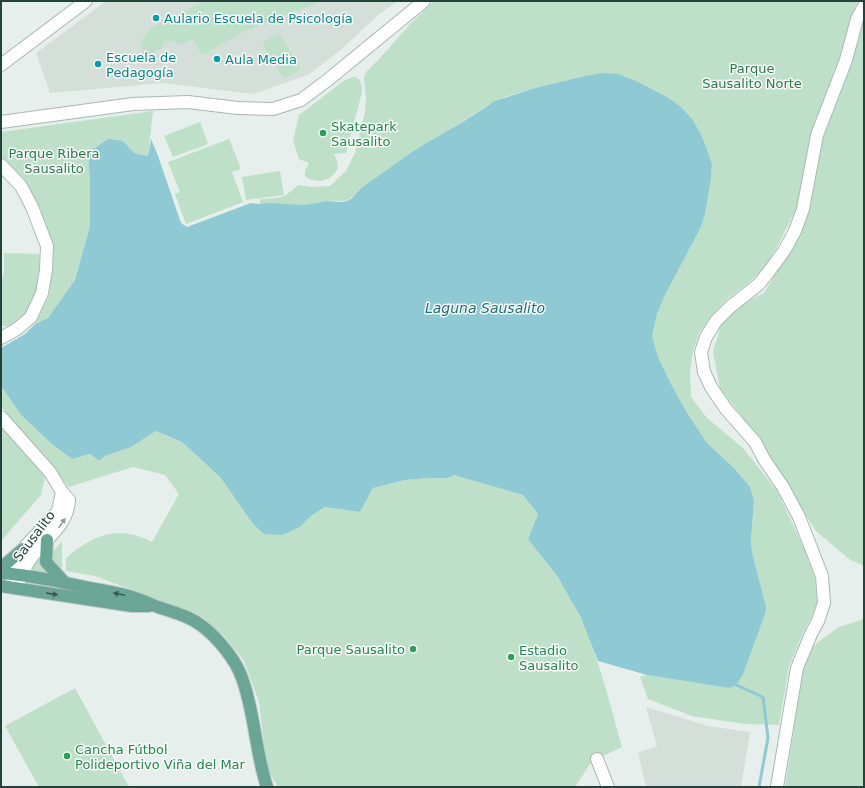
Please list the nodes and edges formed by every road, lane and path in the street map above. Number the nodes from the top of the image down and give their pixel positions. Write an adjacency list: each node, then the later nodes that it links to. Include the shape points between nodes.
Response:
1 (86, 1): 4 (street)
2 (424, 1): 5 (street, via 301,100 273,109 188,102 133,104)
3 (864, 6): 21 (street, via 857,19 846,60 817,135 803,209 795,231 763,279 716,321 706,337 701,352 704,372 711,387 726,409 755,442 783,487 799,517 822,576 824,603 797,668)
4 (1, 65)
5 (1, 122)
6 (1, 165): 7 (street, via 25,193 47,246 42,293 31,316 17,329)
7 (1, 338)
8 (1, 416): 9 (street, via 50,472)
9 (62, 492): 10 (street, Sausalito, one-way to 9, via 66,517 69,500); 11 (street, Sausalito, via 58,511)
10 (47, 540): 13 (street, Sausalito, via 29,562); 14 (main road, via 46,562)
11 (24, 549): 12 (main road); 13 (street, Sausalito)
12 (1, 568)
13 (12, 574): 14 (main road); 16 (street, Sausalito, via 20,582)
14 (65, 583): 17 (main road, one-way to 14, via 134,597)
15 (1, 586): 16 (main road)
16 (13, 588): 17 (main road, one-way to 17, via 132,606)
17 (156, 606): 19 (main road, via 202,625 232,659 242,677 251,709 259,760)
18 (598, 759): 20 (street)
19 (267, 787)
20 (608, 787)
21 (777, 787)

